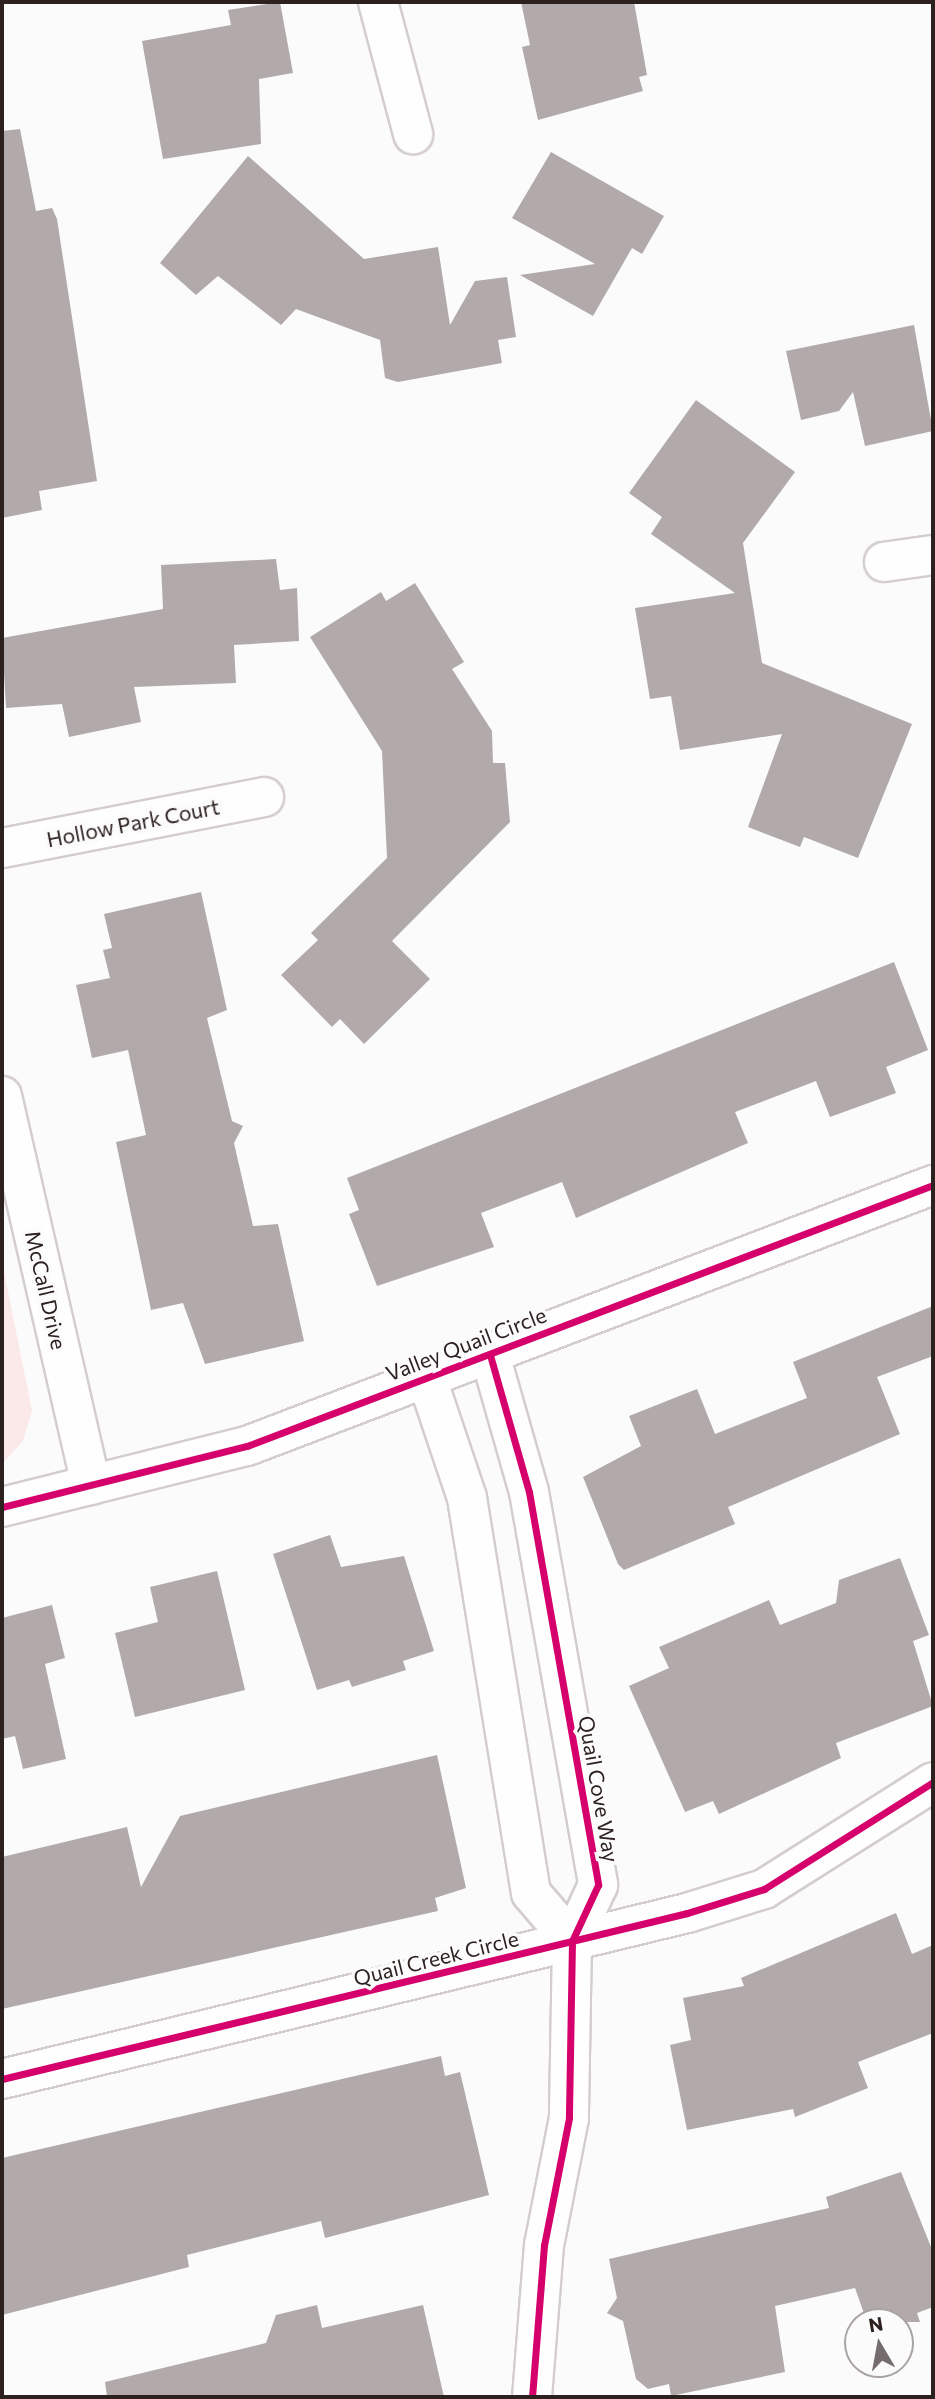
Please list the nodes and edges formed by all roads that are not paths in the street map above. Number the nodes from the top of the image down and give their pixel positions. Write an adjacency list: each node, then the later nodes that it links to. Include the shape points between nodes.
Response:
1 (378, 2): 2 (street)
2 (413, 134)
3 (933, 555): 4 (street)
4 (884, 562)
5 (264, 797): 6 (street, Hollow Park Court)
6 (2, 848)
7 (2, 1096): 11 (street, McCall Drive)
8 (933, 1185): 9 (street, Valley Quail Circle, via 846,1213)
9 (490, 1355): 10 (street, Valley Quail Circle); 14 (street, Quail Cove Way, via 529,1492 598,1885)
10 (427, 1379): 11 (street, Valley Quail Circle, via 247,1446); 14 (street, via 467,1498 531,1894)
11 (91, 1485): 12 (street, Valley Quail Circle)
12 (2, 1507)
13 (933, 1782): 14 (street, Quail Creek Circle, via 764,1889)
14 (572, 1941): 15 (street, Quail Creek Circle); 16 (street, Quail Cove Way, via 569,2118 544,2245)
15 (2, 2079)
16 (532, 2397)

